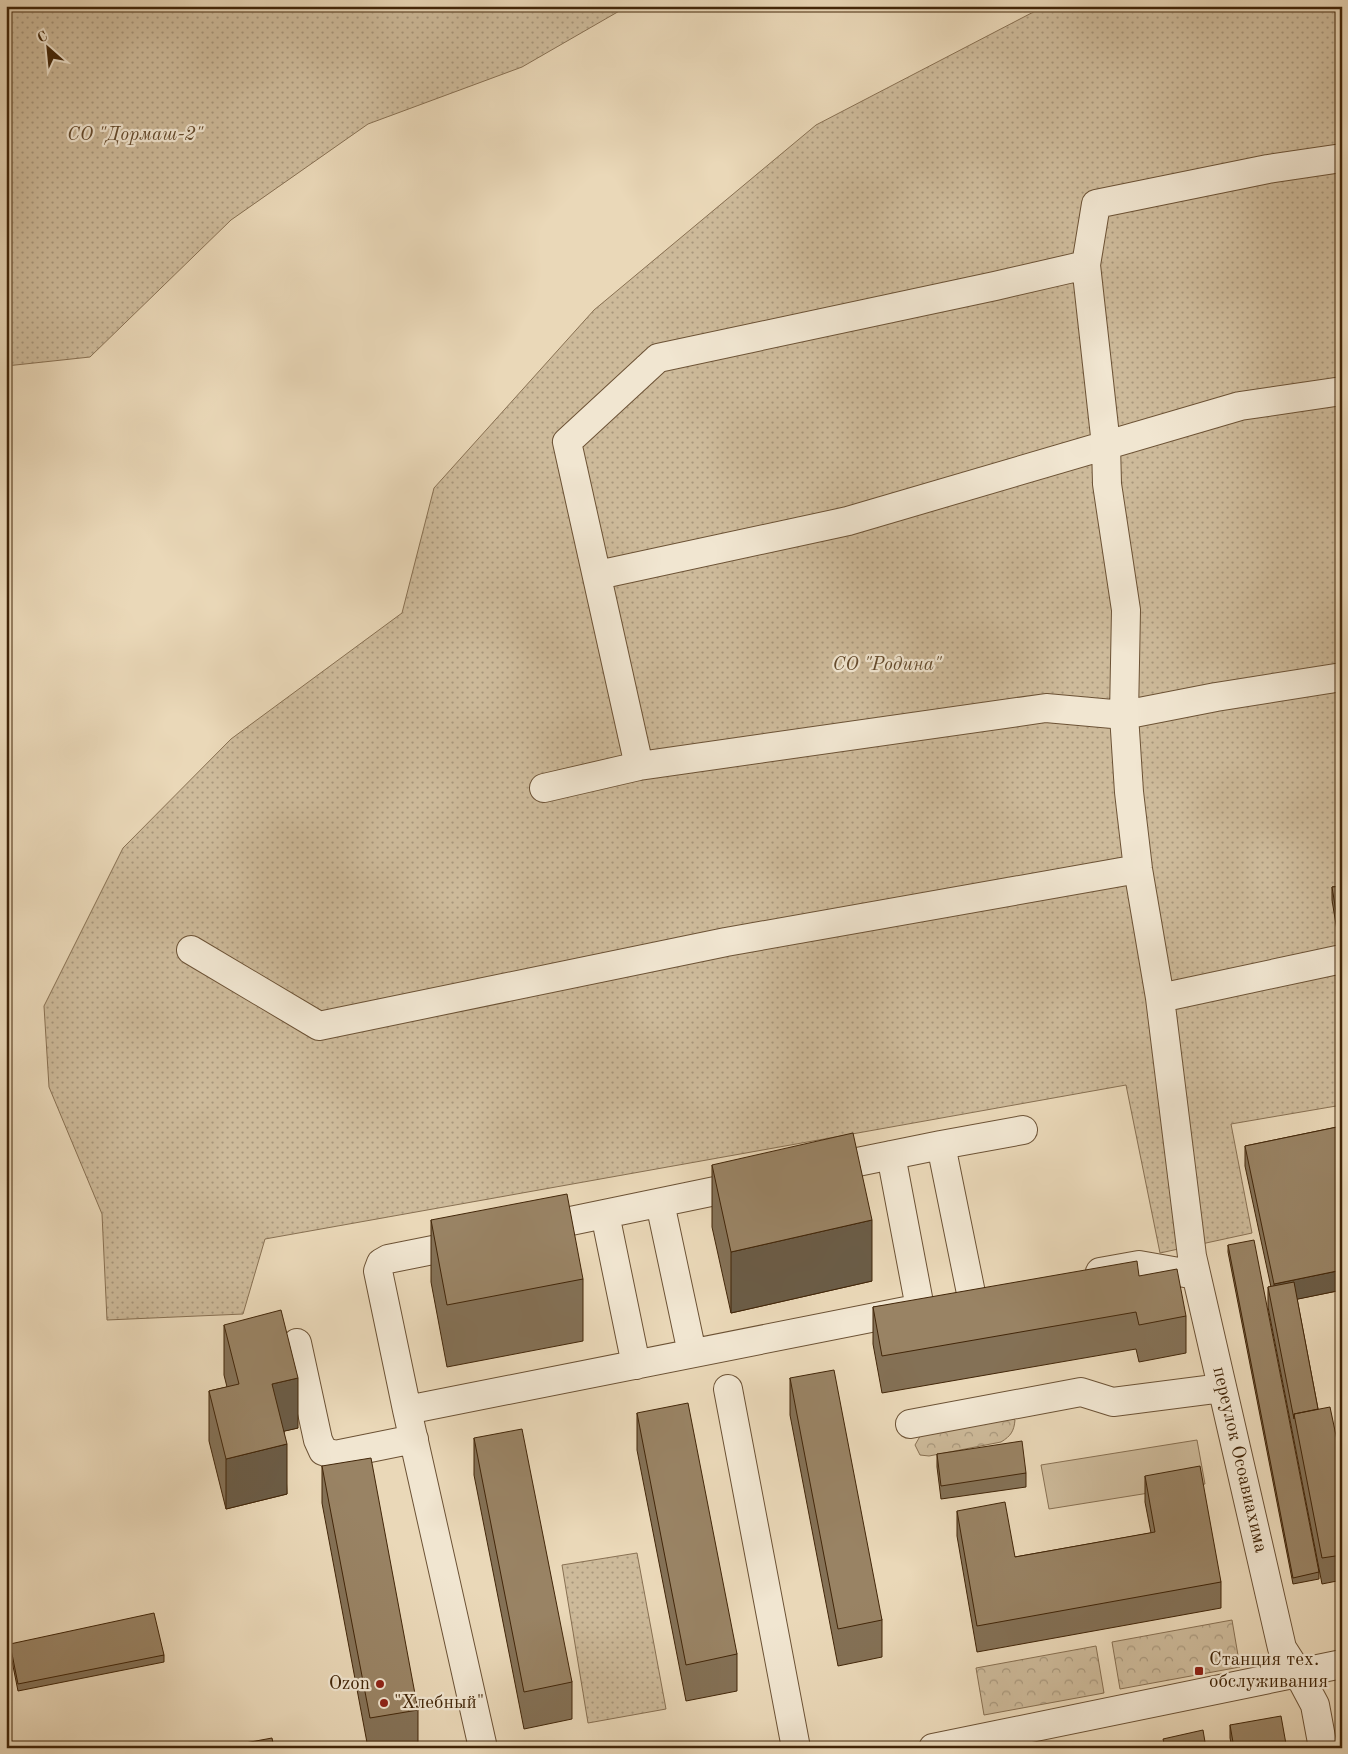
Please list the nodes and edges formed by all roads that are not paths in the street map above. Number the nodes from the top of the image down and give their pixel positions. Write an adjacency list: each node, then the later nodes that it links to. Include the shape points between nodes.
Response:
1 (1342, 158): 2 (street, переулок Осоавиахима, via 1268,169 1096,204)
2 (1086, 265): 4 (street, переулок Осоавиахима); 5 (street, via 658,358 567,442)
3 (1342, 391): 4 (street, via 1240,406)
4 (1106, 444): 5 (street, via 848,521); 7 (street, переулок Осоавиахима, via 1107,484 1126,610)
5 (598, 575): 8 (street)
6 (1342, 678): 7 (street)
7 (1124, 715): 8 (street, via 1046,708); 10 (street, переулок Осоавиахима)
8 (640, 766): 9 (street)
9 (544, 788)
10 (1138, 869): 11 (street, via 726,942 319,1026); 13 (street, переулок Осоавиахима)
11 (191, 950)
12 (1342, 959): 13 (street)
13 (1160, 998): 19 (street, переулок Осоавиахима)
14 (1023, 1130): 15 (street)
15 (941, 1145): 16 (street); 22 (street)
16 (891, 1155): 17 (street); 23 (street)
17 (660, 1203): 18 (street); 25 (street)
18 (605, 1214): 26 (street); 29 (street, via 381,1263 378,1271)
19 (1196, 1274): 20 (street, via 1139,1265); 27 (street, переулок Осоавиахима)
20 (1074, 1278)
21 (1000, 1292): 22 (street)
22 (972, 1298): 23 (street)
23 (920, 1308): 25 (street)
24 (297, 1343): 31 (street, via 318,1440 324,1451 335,1455)
25 (692, 1353): 26 (street)
26 (636, 1365): 29 (street)
27 (1222, 1388): 30 (street, via 1113,1402 1081,1392); 33 (street, переулок Осоавиахима, via 1282,1648)
28 (728, 1389): 35 (street)
29 (407, 1410): 31 (street)
30 (910, 1424)
31 (414, 1440): 34 (street)
32 (1342, 1664): 33 (street)
33 (1298, 1673): 36 (street); 37 (street, переулок Осоавиахима, via 1314,1705)
34 (483, 1748)
35 (796, 1748)
36 (932, 1748)
37 (1323, 1748)

